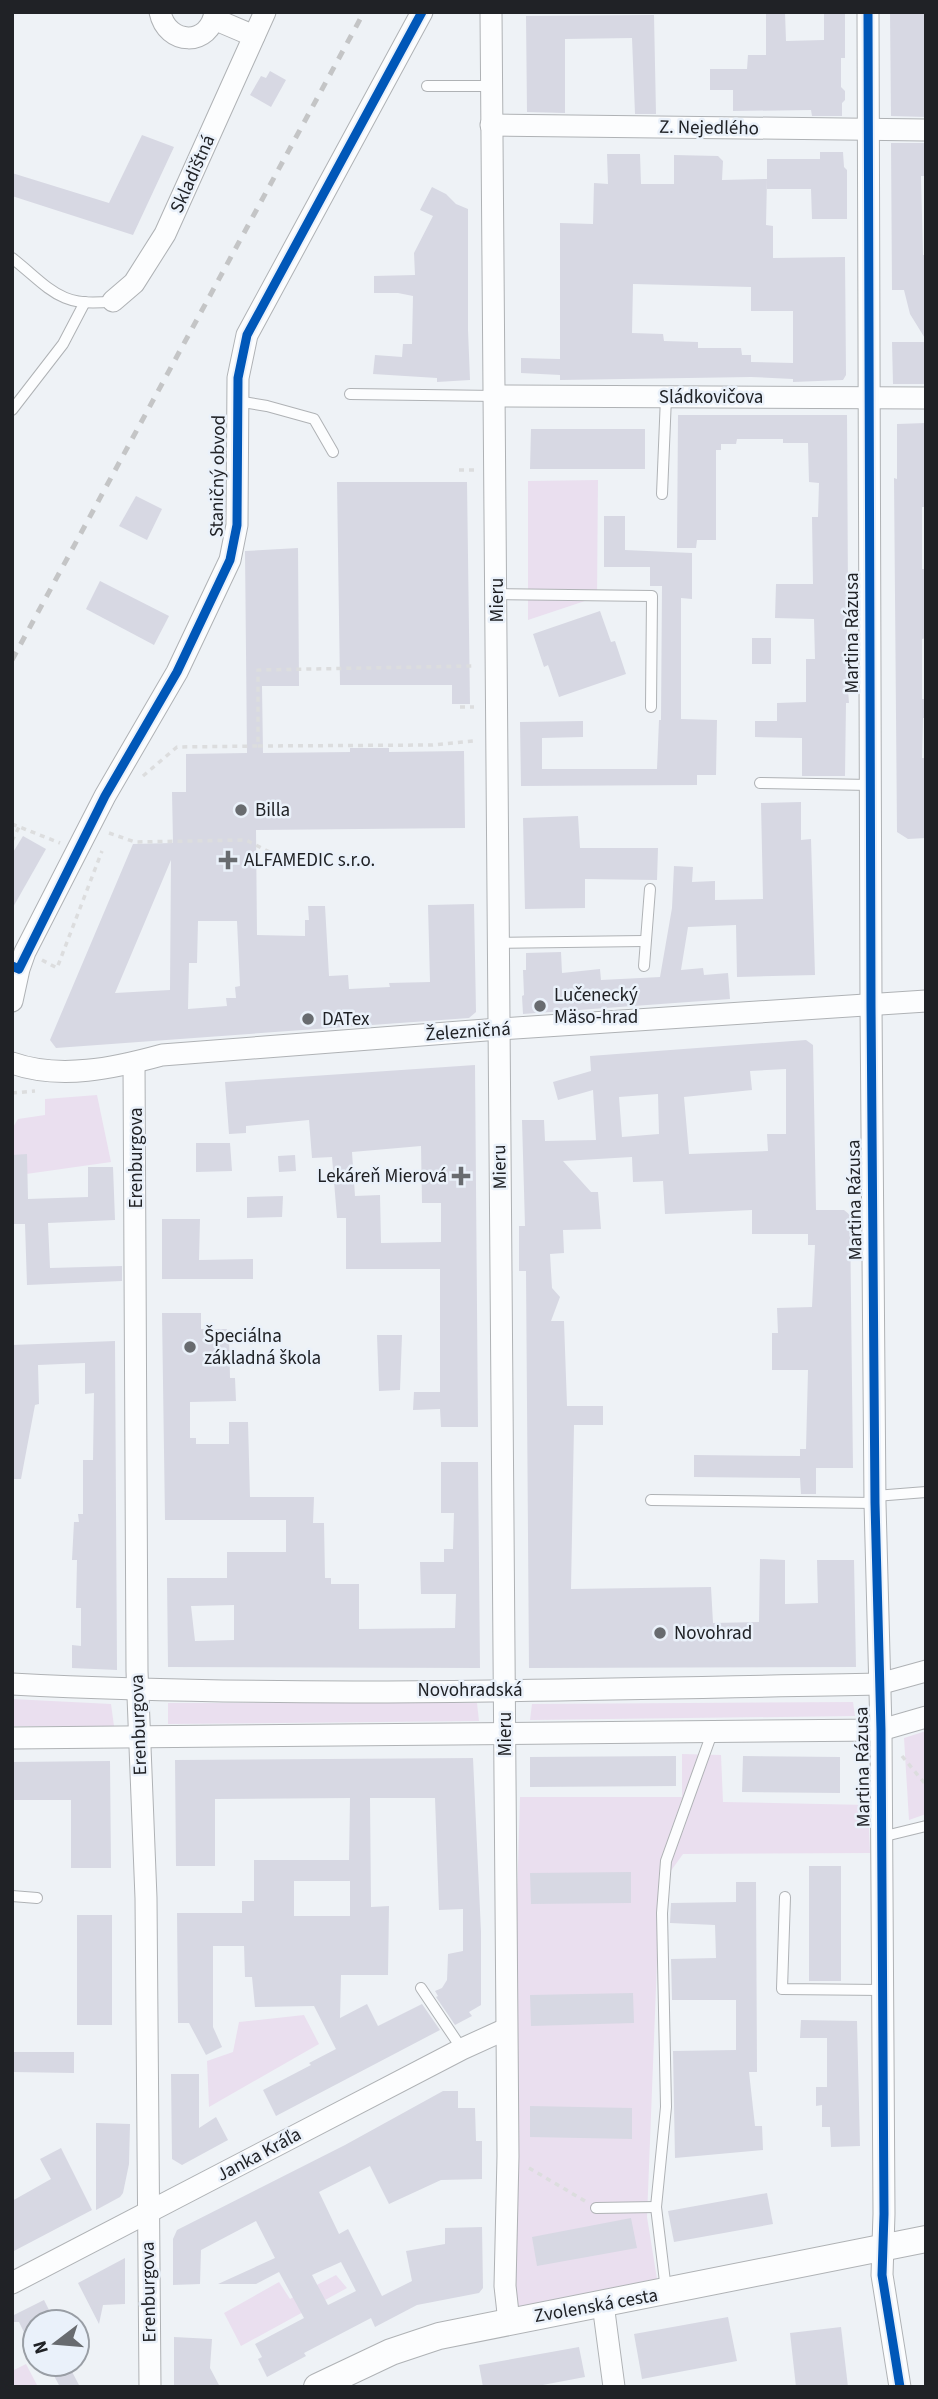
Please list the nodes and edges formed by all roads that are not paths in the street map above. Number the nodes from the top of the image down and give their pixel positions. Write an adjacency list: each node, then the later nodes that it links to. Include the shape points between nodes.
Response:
1 (160, 12): 6 (street, via 167,29 184,38 202,34)
2 (265, 12): 7 (street, Skladištná)
3 (422, 12): 21 (street, Staničný obvod, via 247,335)
4 (491, 12): 9 (street, Mieru)
5 (868, 12): 11 (street, Martina Rázusa)
6 (214, 16): 7 (street)
7 (254, 36): 14 (street, Skladištná, via 165,234 134,283)
8 (427, 86): 9 (lane)
9 (491, 86): 10 (street, Mieru)
10 (491, 124): 11 (street, Z. Nejedlého); 17 (street, Mieru)
11 (870, 130): 12 (street, Z. Nejedlého); 19 (street, Martina Rázusa)
12 (926, 130)
13 (12, 258): 15 (lane, via 45,288)
14 (113, 300): 15 (lane)
15 (85, 302): 22 (lane, via 63,344)
16 (349, 394): 17 (lane)
17 (496, 396): 18 (street, Sládkovičova); 25 (street, Mieru)
18 (666, 397): 19 (street, Sládkovičova); 24 (lane)
19 (869, 398): 20 (street, Sládkovičova); 28 (street, Martina Rázusa)
20 (926, 398)
21 (237, 401): 23 (lane, via 314,419); 32 (street, Staničný obvod, via 237,525 230,560 177,672 105,796)
22 (12, 410)
23 (333, 452)
24 (662, 494)
25 (497, 594): 26 (lane, via 652,596); 31 (street, Mieru)
26 (651, 708)
27 (760, 783): 28 (lane)
28 (870, 785): 36 (street, Martina Rázusa)
29 (650, 889): 30 (lane)
30 (644, 941): 31 (lane); 33 (lane)
31 (498, 943): 37 (street, Mieru)
32 (19, 962): 34 (street, Staničný obvod)
33 (644, 966)
34 (12, 1001)
35 (926, 1001): 36 (street, Železničná)
36 (871, 1006): 37 (street, Železničná); 42 (street, Martina Rázusa)
37 (499, 1029): 39 (street, Železničná, via 162,1055); 46 (street, Mieru)
38 (12, 1063): 39 (street, Železničná, via 48,1072)
39 (134, 1063): 47 (street, Erenburgova)
40 (926, 1492): 42 (lane)
41 (651, 1500): 42 (lane)
42 (876, 1500): 45 (street, Martina Rázusa)
43 (926, 1671): 45 (street, Novohradská)
44 (12, 1684): 47 (street, Novohradská)
45 (879, 1684): 46 (street, Novohradská); 49 (street, Martina Rázusa)
46 (505, 1690): 47 (street, Novohradská); 50 (street, Mieru)
47 (138, 1691): 53 (street, Erenburgova)
48 (926, 1717): 49 (street)
49 (881, 1730): 51 (street); 55 (street, Martina Rázusa)
50 (504, 1733): 51 (street); 53 (street); 61 (street, Mieru)
51 (712, 1733): 63 (lane, via 666,1861 662,1913 666,2107)
52 (12, 1738): 53 (street)
53 (138, 1738): 65 (street, Erenburgova, via 146,1898)
54 (926, 1826): 55 (lane)
55 (881, 1838): 60 (street, Martina Rázusa)
56 (12, 1896): 58 (lane)
57 (785, 1897): 60 (lane, via 782,1989)
58 (37, 1898)
59 (421, 1987): 62 (lane)
60 (882, 1990): 67 (street, Martina Rázusa)
61 (506, 2029): 62 (street, Janka Kráľa); 71 (street, Mieru, via 505,2286)
62 (461, 2049): 65 (street, Janka Kráľa)
63 (656, 2207): 64 (lane); 69 (lane)
64 (596, 2208)
65 (148, 2213): 68 (street, Janka Kráľa); 72 (street, Erenburgova)
66 (926, 2239): 67 (street, Zvolenská cesta)
67 (882, 2247): 69 (street, Zvolenská cesta); 75 (street, Martina Rázusa, via 882,2275)
68 (12, 2283)
69 (666, 2293): 70 (street, Zvolenská cesta)
70 (603, 2304): 71 (street, Zvolenská cesta); 74 (street)
71 (509, 2322): 73 (street, Zvolenská cesta, via 439,2336 391,2352)
72 (150, 2387)
73 (317, 2387)
74 (614, 2387)
75 (900, 2387)

